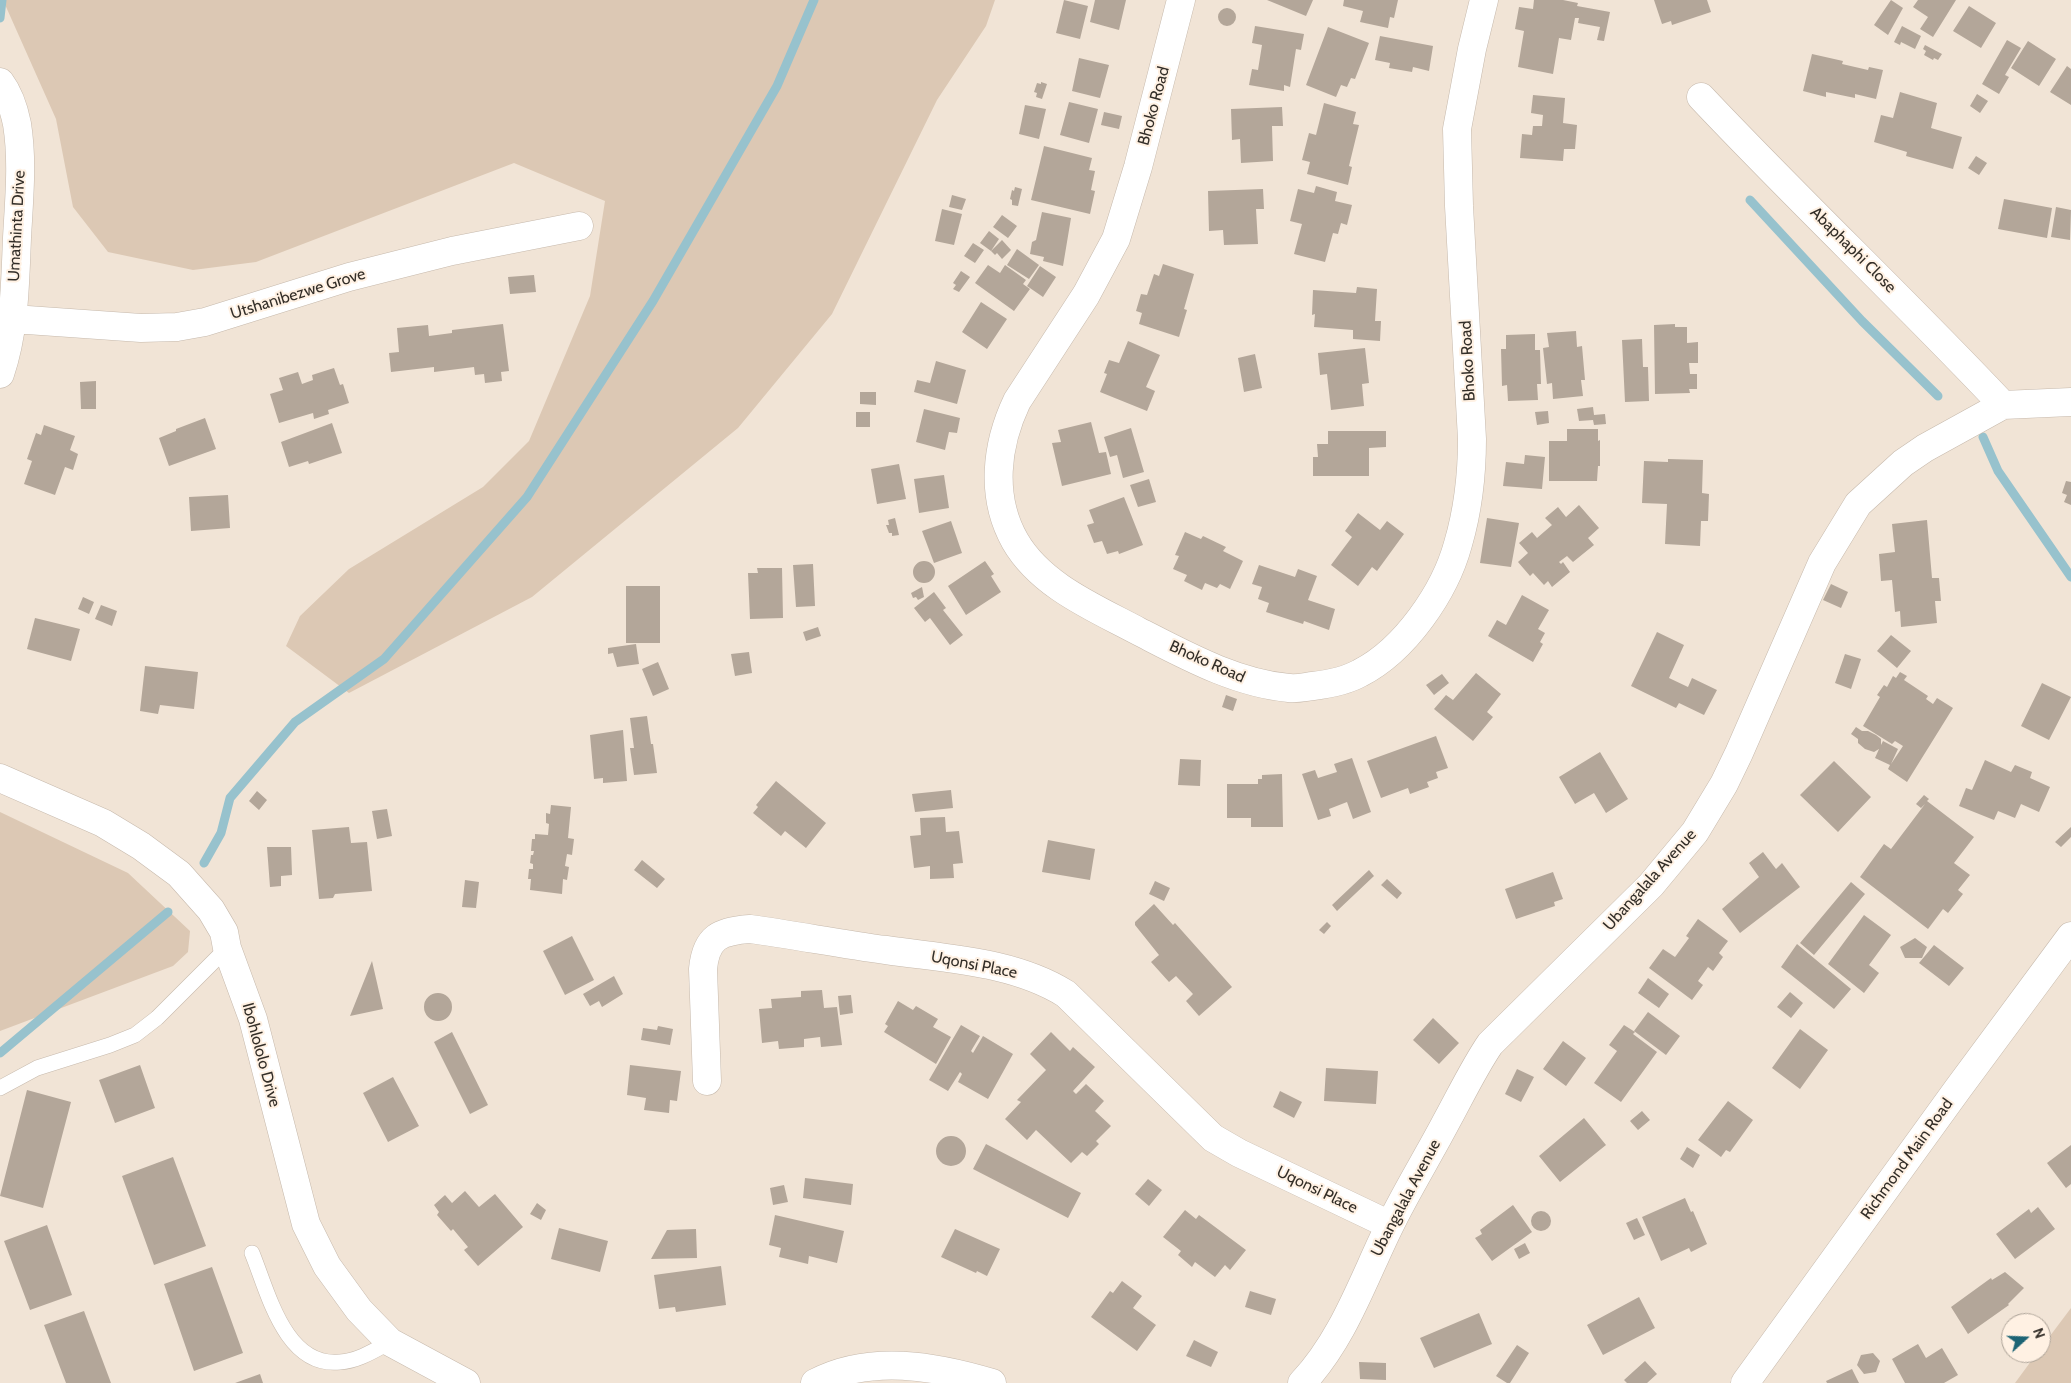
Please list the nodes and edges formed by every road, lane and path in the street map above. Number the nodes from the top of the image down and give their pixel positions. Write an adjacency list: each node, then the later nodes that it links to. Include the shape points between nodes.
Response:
1 (1181, 0): 2 (street, Bhoko Road, via 1116,239 1086,295 1009,418 998,461 1002,505 1015,542 1042,573 1070,594 1222,672 1249,681 1292,688 1342,680 1360,674 1382,658 1422,616 1435,596 1458,545 1472,466 1457,129)
2 (1484, 0)
3 (0, 82): 6 (street, Umathinta Drive, via 12,104 20,145)
4 (1701, 97): 9 (street, Abaphaphi Close)
5 (579, 226): 6 (street, Utshanibezwe Grove, via 443,253 349,277 206,322 177,327 141,328)
6 (12, 319): 7 (street, Umathinta Drive)
7 (0, 374)
8 (2071, 402): 9 (street, Ubangalala Avenue)
9 (2003, 405): 15 (street, Ubangalala Avenue, via 1903,463 1858,504 1822,563 1739,753 1696,832 1651,885 1490,1044 1476,1064)
10 (0, 778): 12 (street, Ibohlololo Drive, via 103,824 163,861 191,886 211,910 224,932)
11 (2071, 936): 22 (street, Richmond Main Road)
12 (227, 948): 14 (lane, via 157,1018 134,1035 37,1068); 17 (street, Ibohlololo Drive, via 253,1018 306,1224 341,1287 358,1310)
13 (707, 1081): 15 (street, Uqonsi Place, via 704,953 724,933 750,929 988,965 1034,978 1066,994 1214,1138)
14 (0, 1088)
15 (1390, 1225): 21 (street, Ubangalala Avenue, via 1335,1341)
16 (252, 1253): 17 (lane, via 281,1327 301,1349 315,1358 338,1363 361,1357)
17 (390, 1342): 18 (street, Ibohlololo Drive)
18 (466, 1383)
19 (815, 1383): 20 (street, via 848,1370 883,1365 912,1366)
20 (992, 1383)
21 (1302, 1383)
22 (1745, 1383)

